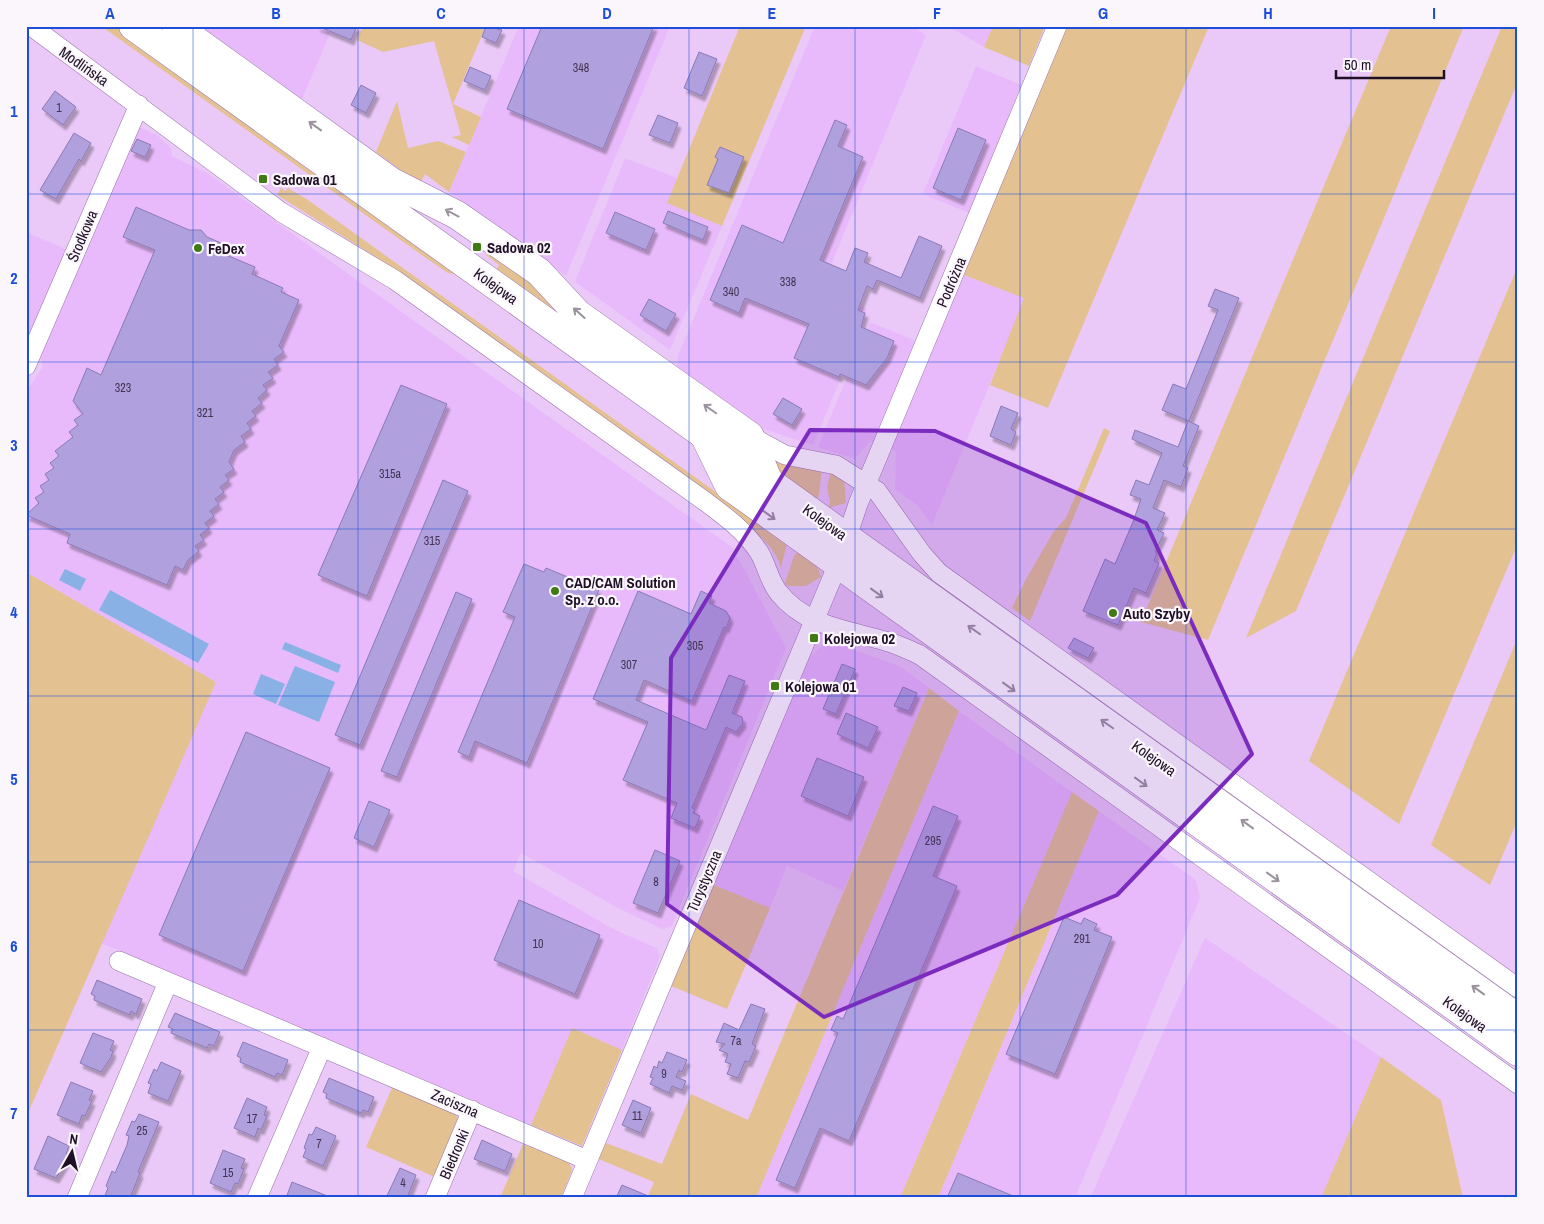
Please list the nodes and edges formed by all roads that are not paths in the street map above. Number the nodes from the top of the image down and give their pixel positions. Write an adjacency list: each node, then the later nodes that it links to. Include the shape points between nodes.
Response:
1 (31, 26): 5 (street, Modlińska)
2 (132, 26): 7 (highway, Kolejowa)
3 (176, 26): 8 (highway, one-way to 3, via 578,314 539,272 456,215 392,182)
4 (1057, 26): 10 (street, Podróżna)
5 (139, 105): 6 (street, Środkowa); 13 (street, Modlińska, via 281,212 395,280 706,502 747,535 760,553 779,593)
6 (26, 366)
7 (704, 435): 9 (highway, Kolejowa); 12 (highway, Kolejowa, one-way to 12, via 729,486)
8 (750, 436): 9 (highway); 10 (street, via 785,456 836,465)
9 (769, 482): 11 (highway, Kolejowa)
10 (867, 484): 11 (street, Podróżna); 16 (street, via 887,503 939,573)
11 (846, 538): 12 (street, Podróżna); 17 (highway, Kolejowa, one-way to 11)
12 (838, 564): 13 (street, Turystyczna); 19 (highway, Kolejowa, one-way to 19)
13 (814, 620): 20 (street, Modlińska, via 844,632 887,641 920,655); 22 (street, Turystyczna)
14 (118, 961): 15 (street, Zaciszna)
15 (168, 982): 18 (street, Zaciszna); 23 (street)
16 (1518, 988)
17 (1518, 1018)
18 (322, 1047): 21 (street, Zaciszna); 24 (street)
19 (1518, 1052)
20 (1518, 1084)
21 (472, 1110): 22 (street, Zaciszna); 25 (street, Biedronki)
22 (587, 1160): 26 (street, Turystyczna)
23 (76, 1198)
24 (257, 1198)
25 (435, 1198)
26 (572, 1198)

